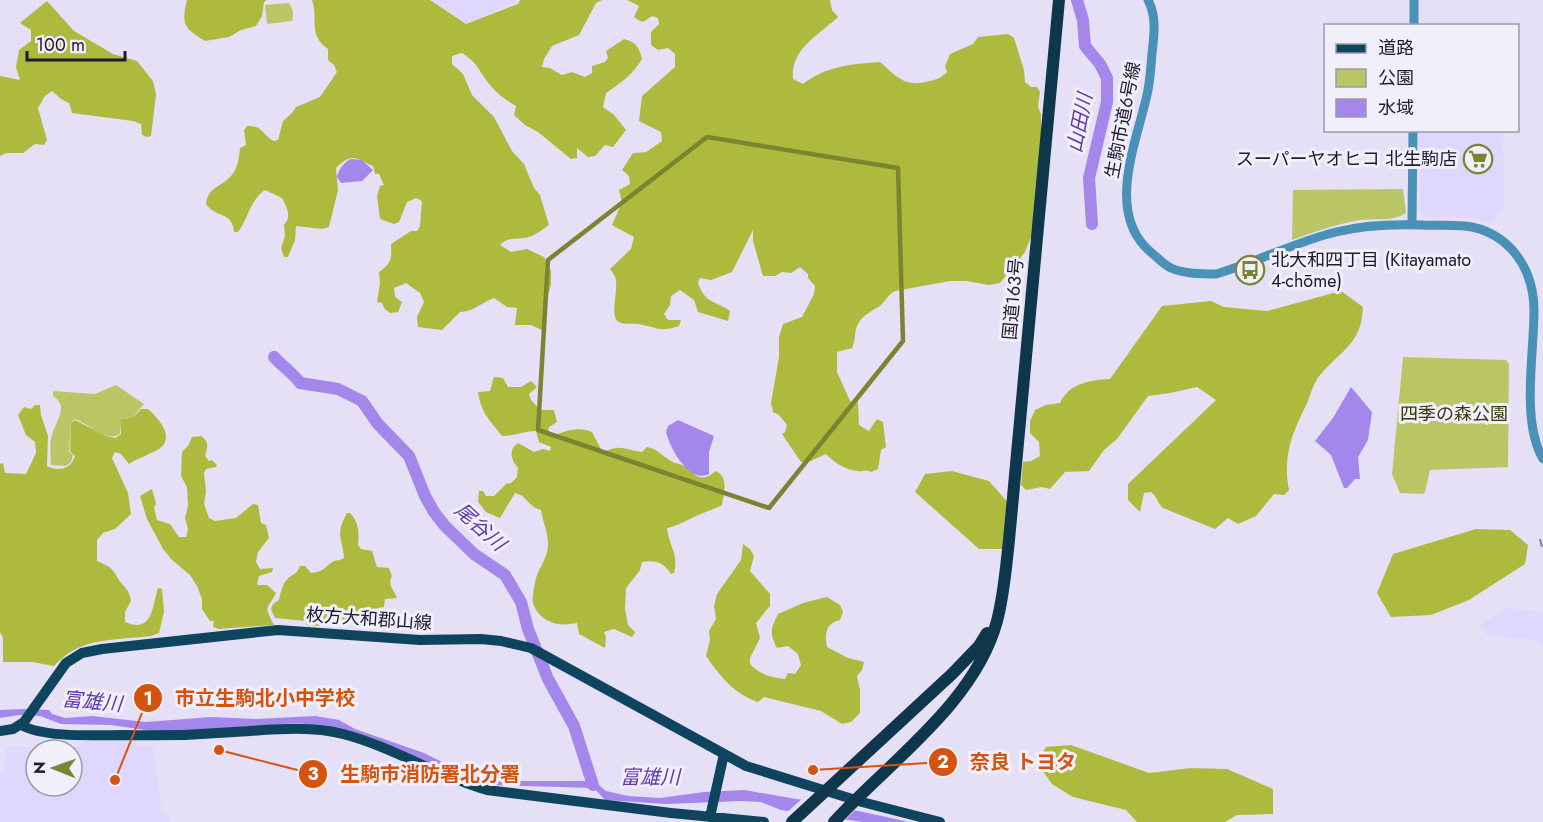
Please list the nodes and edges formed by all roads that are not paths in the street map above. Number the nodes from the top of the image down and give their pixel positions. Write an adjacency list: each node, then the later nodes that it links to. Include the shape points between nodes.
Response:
1 (1059, 0): 8 (highway, 国道163号)
2 (1148, 0): 6 (street, 生駒市道6号線, via 1154,25 1148,91 1125,193 1132,228 1149,251 1170,268 1216,274 1337,232)
3 (1414, 0): 4 (street)
4 (1414, 24)
5 (1413, 132): 6 (street)
6 (1412, 225): 7 (street, 生駒市道6号線, via 1462,226 1485,231 1502,240 1528,272 1534,297 1532,420 1536,446)
7 (1543, 459)
8 (1001, 601): 12 (highway, 国道163号, via 983,657 953,703); 13 (highway, 国道163号, via 987,634 968,658)
9 (22, 724): 10 (main road); 11 (main road, 枚方大和郡山線, via 66,663 82,653 278,630 420,640 481,639 531,648); 16 (main road, via 37,732 88,735 160,736 300,729 342,734 487,790 659,812)
10 (0, 731)
11 (724, 754): 13 (main road, 枚方大和郡山線); 16 (main road)
12 (871, 783): 14 (highway, 国道163号); 15 (main road, via 870,796)
13 (820, 795): 14 (main road, 枚方大和郡山線); 17 (highway, 国道163号)
14 (852, 802): 15 (main road, 枚方大和郡山線); 19 (highway, 国道163号)
15 (879, 806): 20 (main road, 枚方大和郡山線)
16 (711, 812): 18 (main road)
17 (794, 820)
18 (764, 822)
19 (834, 822)
20 (940, 822)

